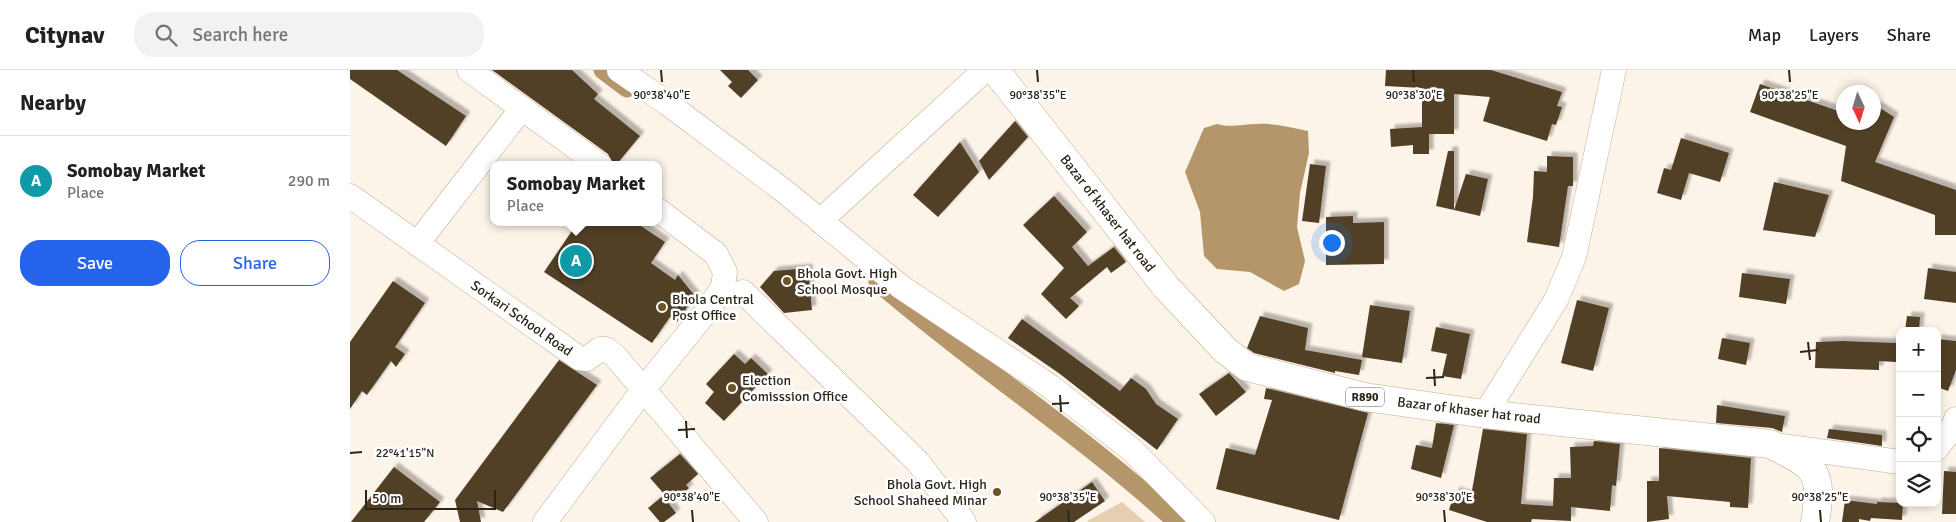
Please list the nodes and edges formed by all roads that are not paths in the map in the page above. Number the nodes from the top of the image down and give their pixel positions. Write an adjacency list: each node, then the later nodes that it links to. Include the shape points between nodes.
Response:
1 (469, 70): 6 (street)
2 (619, 70): 10 (street)
3 (985, 70): 10 (street)
4 (995, 70): 14 (main road, Bazar of khaser hat road / R890, via 1166,287 1225,350 1247,367 1365,397)
5 (1614, 70): 14 (street, via 1574,257 1556,300)
6 (522, 108): 7 (street); 11 (street)
7 (595, 161)
8 (350, 196): 11 (street, Sorkari School Road)
9 (662, 213): 13 (street, via 716,254 725,272 723,287 709,308)
10 (820, 221): 22 (street, via 901,287 1051,387 1132,450)
11 (417, 244): 13 (street, Sorkari School Road, via 579,358 586,359 606,348)
12 (743, 292): 21 (street, via 918,462)
13 (643, 390): 19 (street); 20 (street, Sorkari School Road)
14 (1485, 414): 17 (main road, Bazar of khaser hat road / R890)
15 (1956, 419): 16 (street)
16 (1941, 443)
17 (1770, 444): 18 (street); 23 (main road, Bazar of khaser hat road / R890, via 1805,462 1813,470 1820,493)
18 (1896, 461)
19 (546, 522)
20 (756, 522)
21 (964, 522)
22 (1203, 522)
23 (1814, 522)

